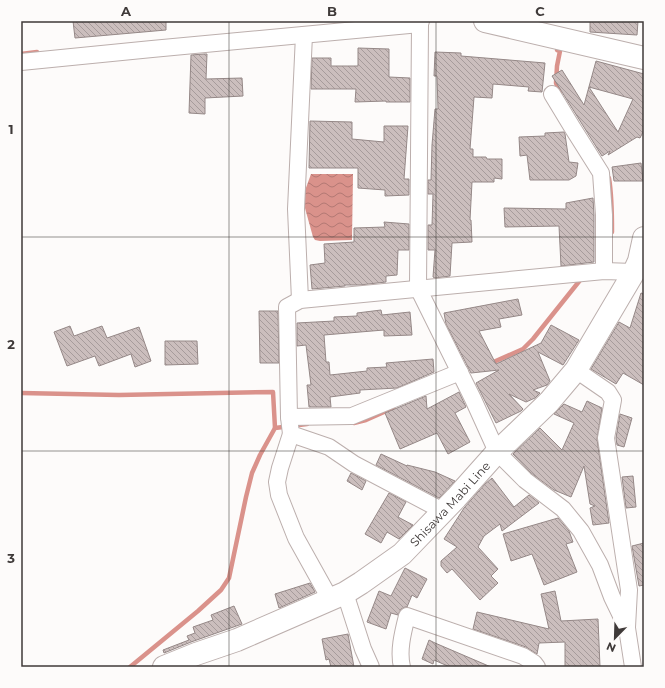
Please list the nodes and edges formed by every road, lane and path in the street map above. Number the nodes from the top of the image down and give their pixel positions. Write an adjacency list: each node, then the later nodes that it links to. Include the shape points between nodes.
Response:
1 (486, 21): 3 (main road)
2 (420, 23): 4 (street); 11 (street)
3 (548, 28): 5 (main road)
4 (304, 35): 6 (street); 12 (street, via 296,209)
5 (644, 58)
6 (21, 62)
7 (552, 94): 9 (street, via 601,173)
8 (644, 238): 10 (main road, Shisawa Mabi Line)
9 (604, 271): 10 (street); 11 (street)
10 (634, 272): 13 (main road, Shisawa Mabi Line)
11 (418, 288): 12 (street); 14 (street)
12 (300, 300): 15 (street, via 287,307)
13 (576, 370): 17 (main road, Shisawa Mabi Line, via 549,402); 20 (street, via 608,392 613,400 606,438 629,590)
14 (460, 372): 15 (street, via 352,416); 17 (street)
15 (289, 417): 16 (street)
16 (291, 434): 18 (street, via 329,446 354,464); 19 (street, via 277,482 280,495 296,538)
17 (497, 452): 18 (main road, Shisawa Mabi Line); 20 (street, via 525,480 563,509 581,531 600,565)
18 (443, 511): 19 (main road, Shisawa Mabi Line, via 402,554 361,583)
19 (337, 596): 21 (main road, Shisawa Mabi Line, via 237,640); 22 (street)
20 (627, 628): 25 (street)
21 (164, 667)
22 (371, 667)
23 (402, 667): 24 (street, via 402,637 407,616 523,656)
24 (537, 667)
25 (633, 667)

